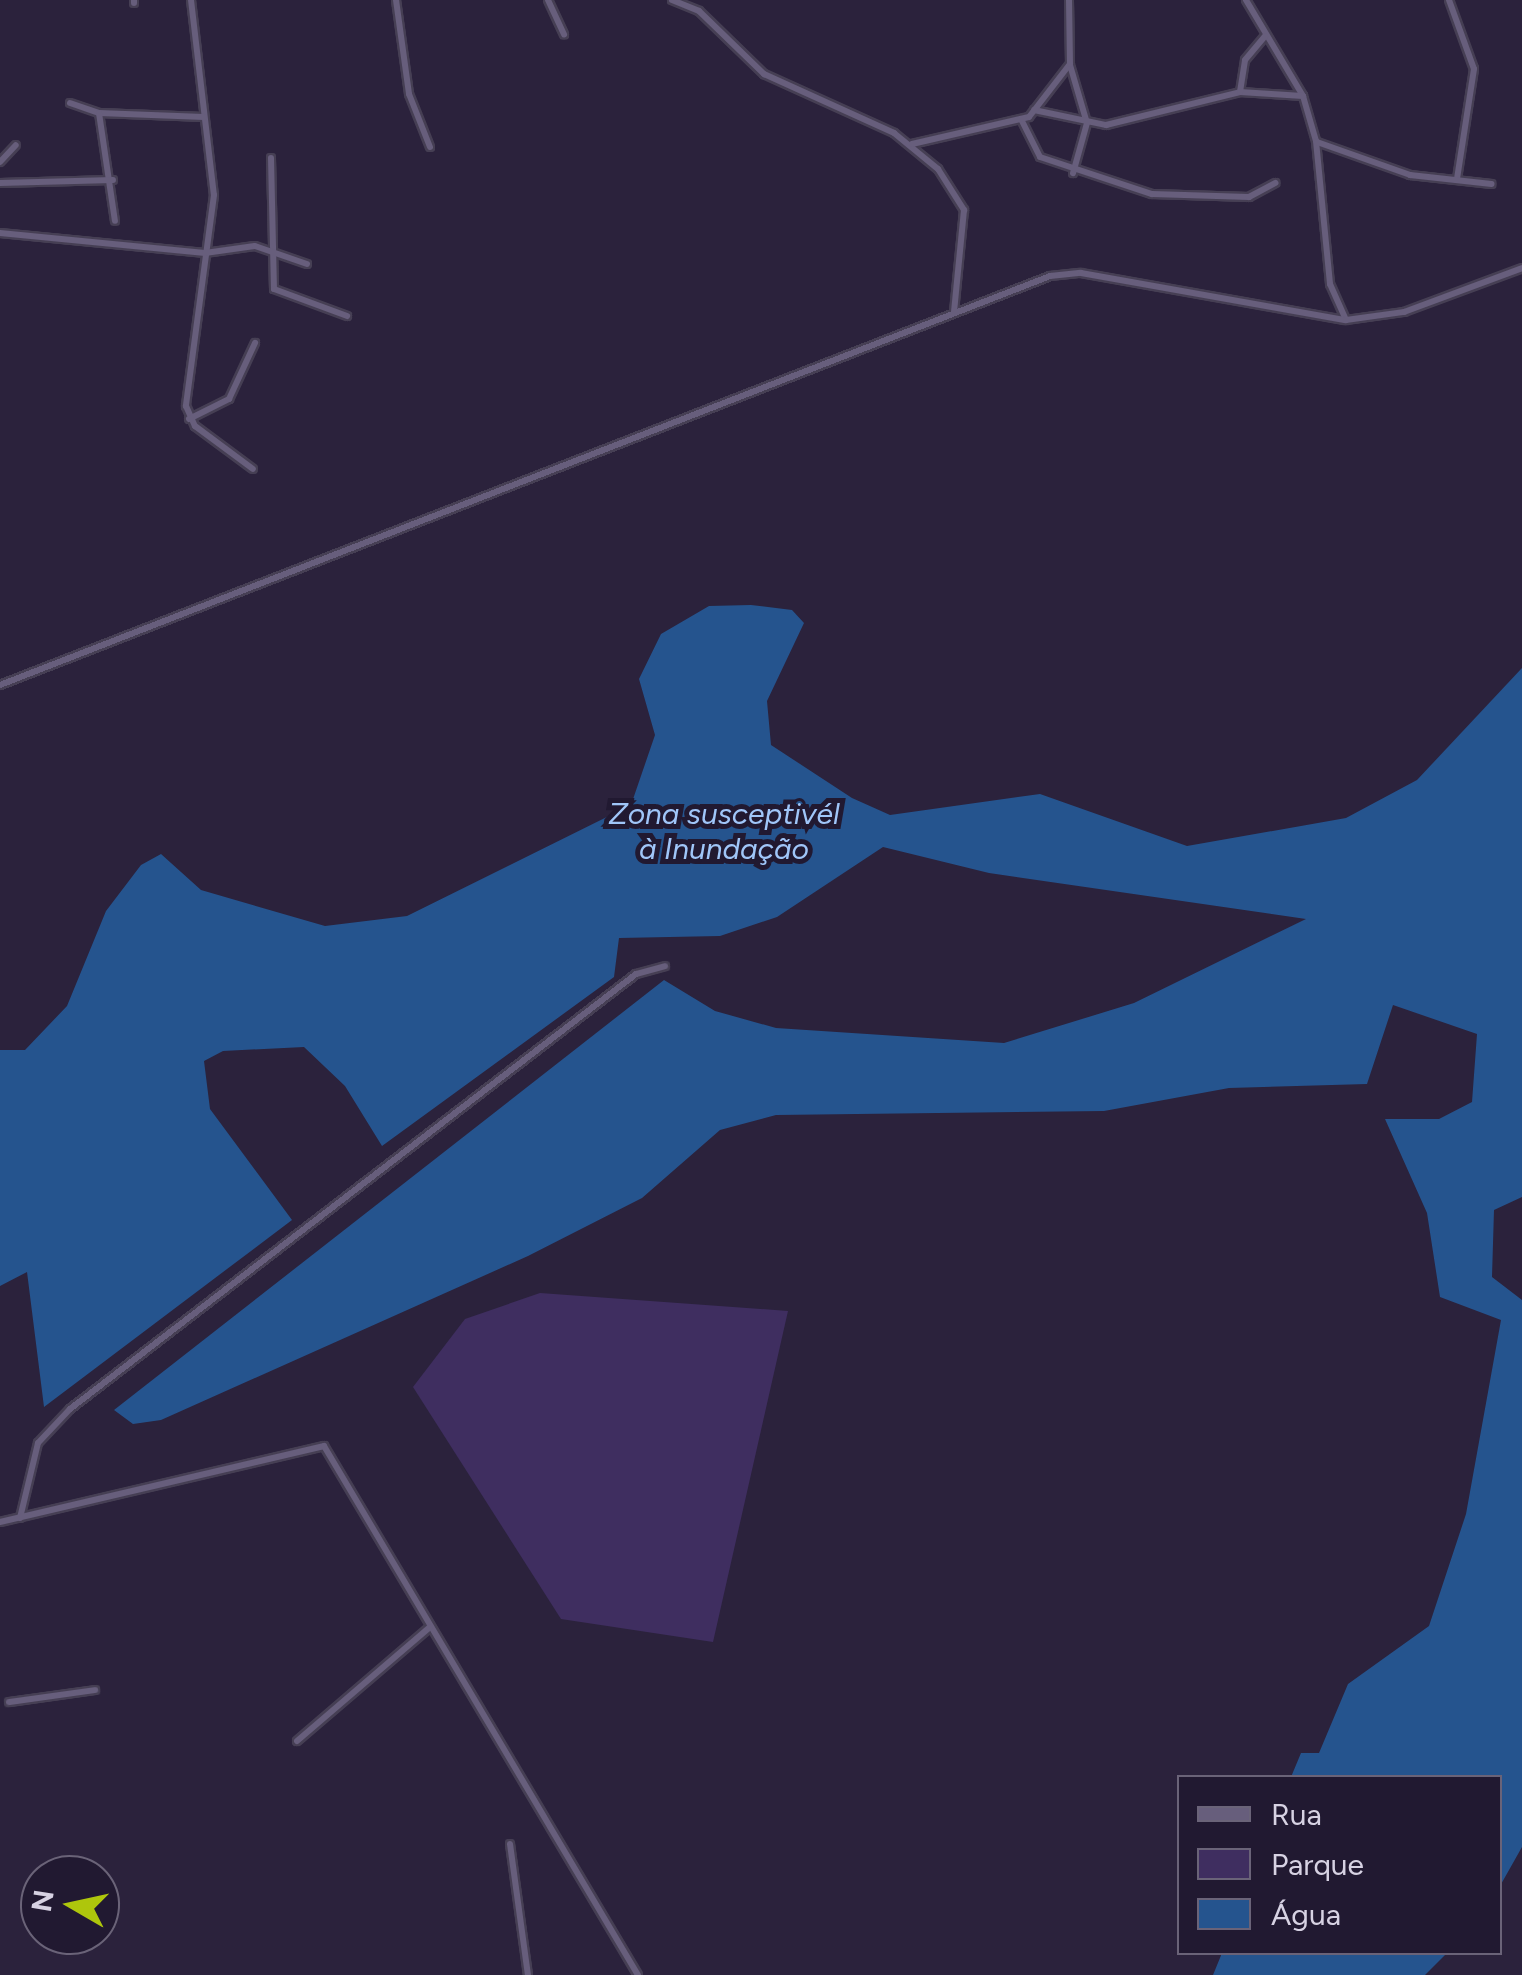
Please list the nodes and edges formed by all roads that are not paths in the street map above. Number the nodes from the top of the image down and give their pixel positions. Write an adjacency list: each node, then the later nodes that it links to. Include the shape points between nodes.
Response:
1 (191, 0): 16 (street)
2 (396, 0): 22 (street, via 409,94)
3 (548, 0): 8 (street)
4 (672, 0): 20 (street, via 699,10 764,74)
5 (1069, 0): 10 (street)
6 (1246, 0): 9 (street)
7 (1449, 0): 26 (street, via 1474,69)
8 (564, 36)
9 (1265, 36): 11 (street, via 1246,60); 12 (street)
10 (1070, 64): 14 (street); 18 (street)
11 (1240, 92): 12 (street); 18 (street, via 1149,119)
12 (1303, 96): 19 (street)
13 (70, 103): 15 (street)
14 (1034, 110): 17 (street); 18 (street)
15 (99, 113): 16 (street); 27 (street)
16 (204, 117): 33 (street, via 214,195)
17 (1022, 121): 20 (street); 25 (street, via 1040,158)
18 (1087, 123): 25 (street)
19 (1316, 141): 26 (street, via 1375,167); 39 (street, via 1330,284)
20 (909, 144): 37 (street, via 964,210)
21 (16, 146): 24 (street)
22 (430, 148)
23 (272, 158): 34 (street)
24 (0, 162)
25 (1073, 173): 29 (street, via 1170,195 1249,196)
26 (1457, 179): 30 (street)
27 (113, 180): 28 (street); 31 (street)
28 (0, 183)
29 (1274, 183)
30 (1492, 184)
31 (115, 221)
32 (0, 233): 33 (street)
33 (204, 252): 34 (street, via 228,244); 41 (street)
34 (278, 256): 35 (street); 38 (street, via 278,294)
35 (307, 264)
36 (1522, 268): 39 (street, via 1404,312)
37 (954, 312): 39 (street, via 1080,273); 43 (street)
38 (347, 316)
39 (1346, 320)
40 (255, 343): 41 (street, via 230,399)
41 (189, 419): 42 (street)
42 (253, 469)
43 (0, 685)
44 (665, 966): 45 (street, via 636,974 70,1409 38,1444)
45 (20, 1518): 46 (street); 47 (street, via 324,1446)
46 (0, 1522)
47 (430, 1627): 50 (street); 53 (street)
48 (95, 1690): 49 (street)
49 (9, 1702)
50 (297, 1741)
51 (510, 1844): 52 (street)
52 (528, 1975)
53 (638, 1975)

